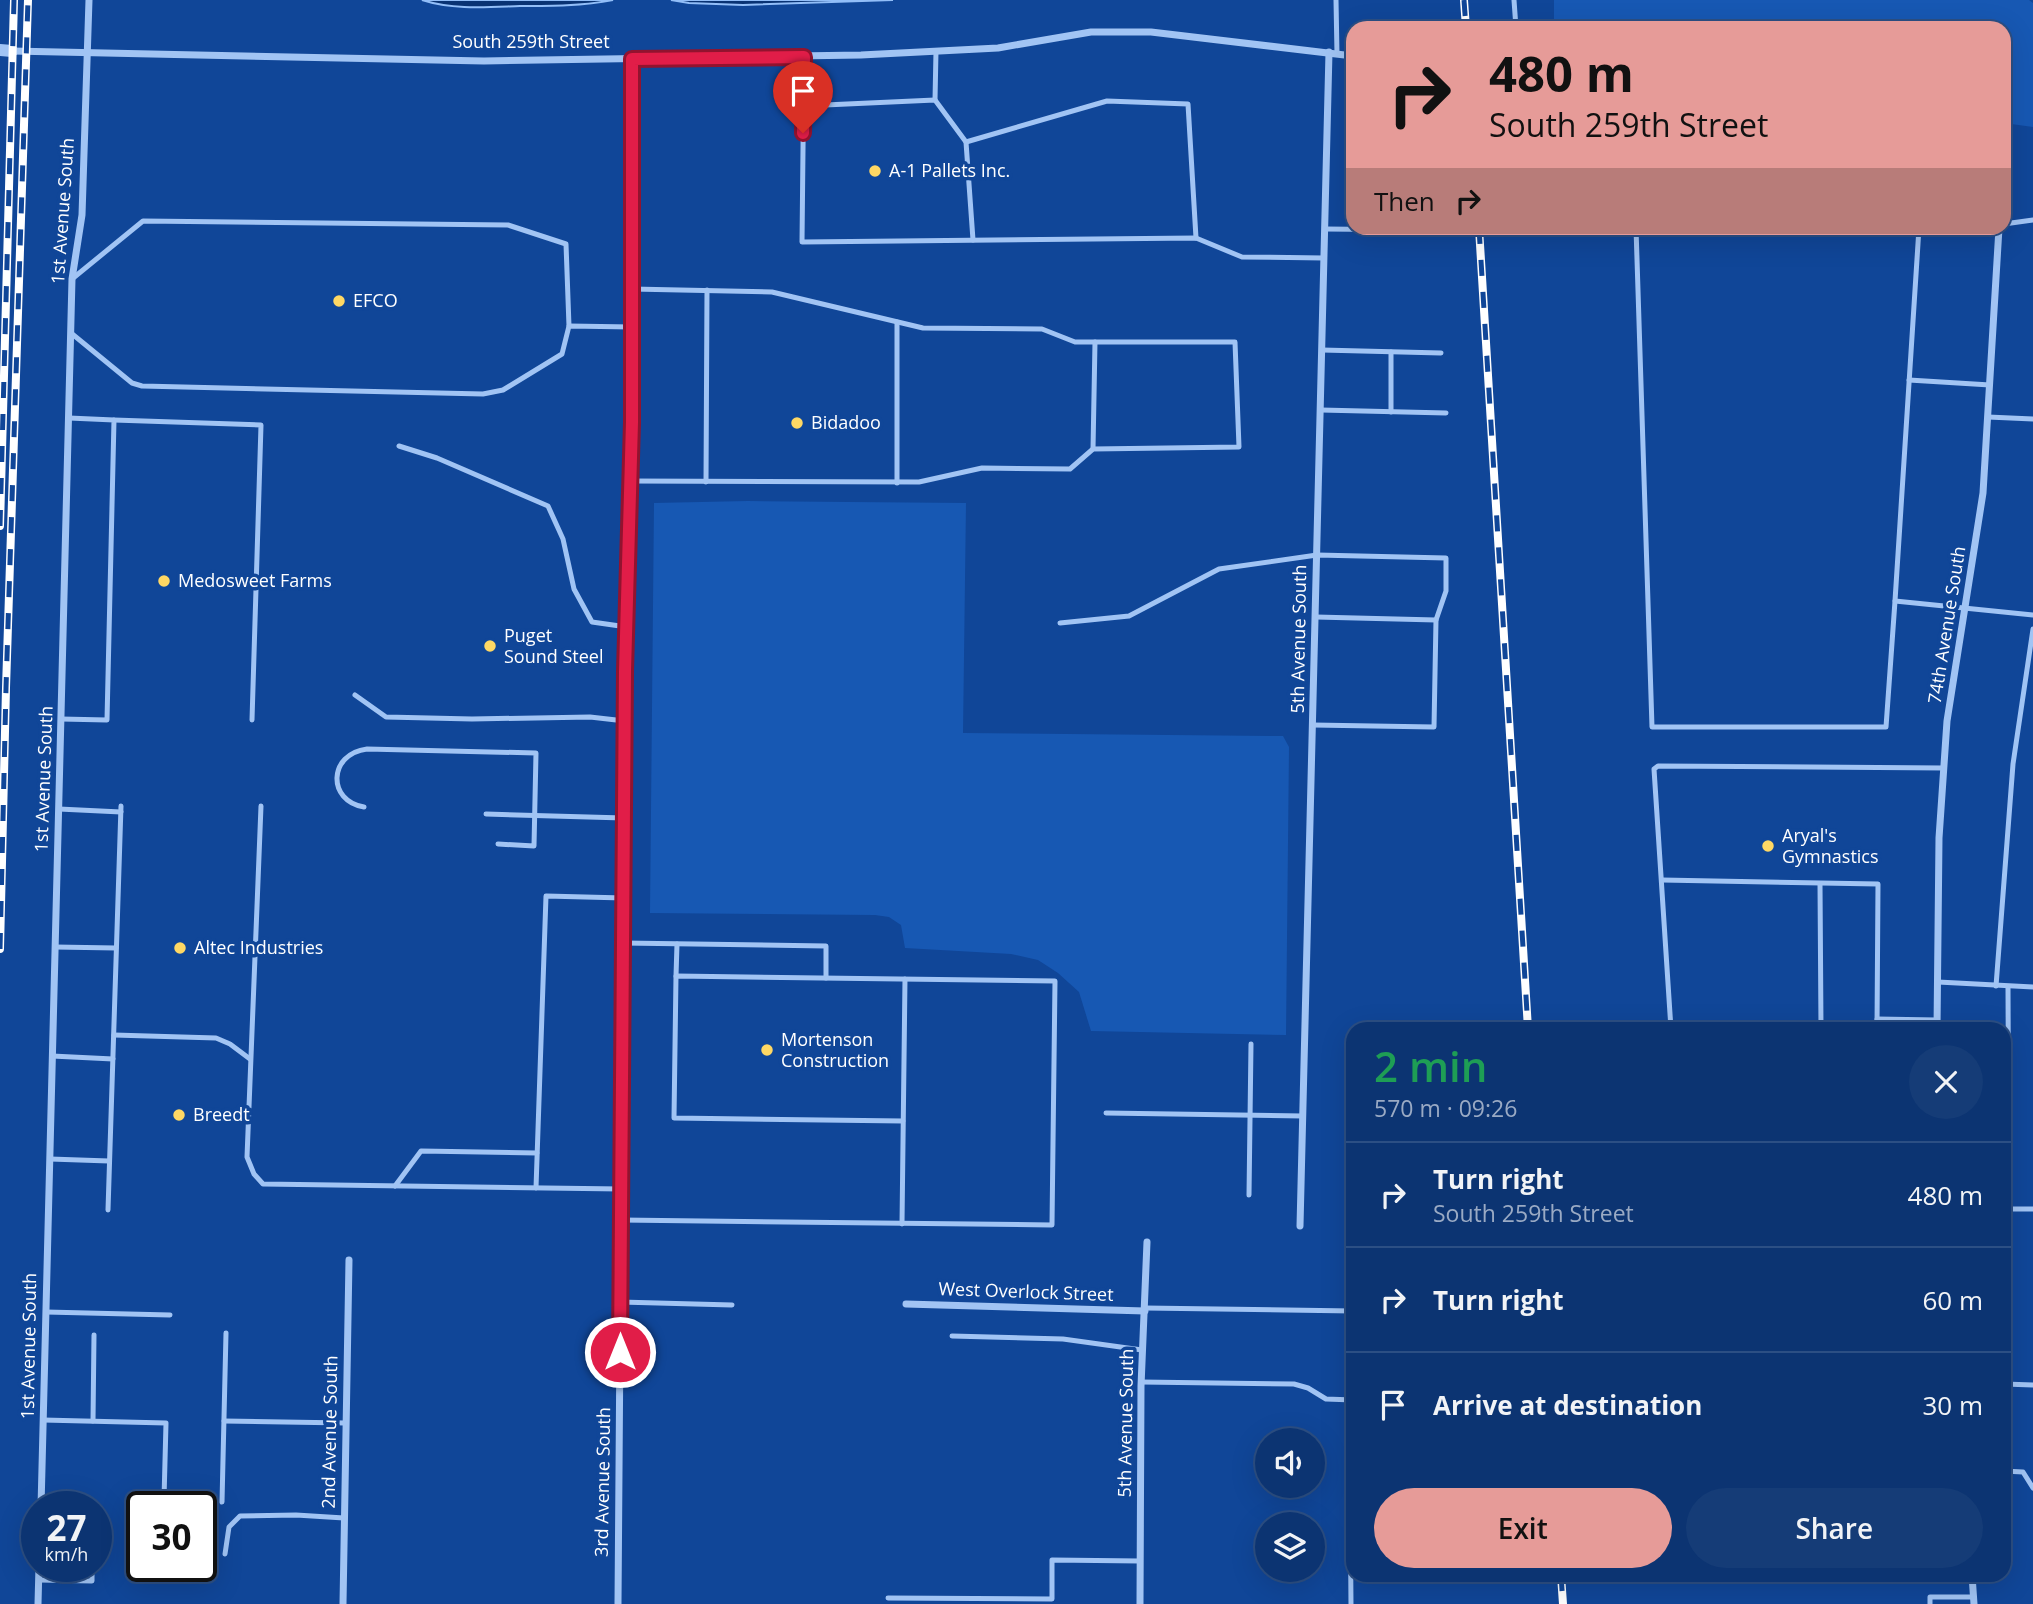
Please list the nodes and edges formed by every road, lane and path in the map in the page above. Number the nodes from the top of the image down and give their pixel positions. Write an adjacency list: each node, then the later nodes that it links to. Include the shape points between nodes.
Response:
1 (89, 0): 7 (street, 1st Avenue South)
2 (1336, 0): 8 (lane)
3 (1514, 0): 4 (lane)
4 (1516, 21)
5 (6, 50): 7 (street, South 259th Street)
6 (936, 51): 8 (street, South 259th Street, via 998,48 1091,32 1151,32); 10 (street, South 259th Street); 12 (lane)
7 (88, 52): 11 (street, South 259th Street, via 471,61); 25 (street, 1st Avenue South, via 82,215)
8 (1333, 53): 9 (street, South 259th Street); 17 (street, 5th Avenue South)
9 (1346, 55)
10 (804, 57): 11 (street, South 259th Street); 13 (lane)
11 (632, 59): 26 (street, 3rd Avenue South)
12 (935, 100): 13 (lane); 14 (lane)
13 (803, 106): 23 (lane, via 802,242)
14 (966, 142): 22 (lane, via 1107,101 1188,104); 23 (lane)
15 (2033, 220): 16 (lane)
16 (2011, 223)
17 (1325, 229): 18 (lane); 24 (street, 5th Avenue South)
18 (1346, 229)
19 (1636, 235): 51 (lane, via 1652,727 1886,727)
20 (1919, 235): 36 (lane)
21 (1999, 235): 37 (street, 74th Avenue South)
22 (1195, 238): 23 (lane); 24 (lane, via 1242,257)
23 (973, 240)
24 (1324, 258): 33 (street, 5th Avenue South)
25 (72, 279): 29 (lane, via 143,221 508,225 566,244); 31 (street, 1st Avenue South)
26 (632, 289): 27 (lane); 30 (street, 3rd Avenue South)
27 (707, 290): 28 (lane, via 772,292); 48 (lane)
28 (897, 322): 32 (lane, via 923,328 1042,329 1074,342); 49 (lane)
29 (569, 326): 30 (lane); 31 (lane, via 562,354 503,390 483,394 142,386 132,383)
30 (632, 327): 47 (street, 3rd Avenue South)
31 (71, 333): 42 (street, 1st Avenue South)
32 (1095, 342): 46 (lane); 46 (lane, via 1235,342 1239,447)
33 (1322, 350): 34 (lane); 38 (street, 5th Avenue South)
34 (1391, 352): 35 (lane); 39 (lane)
35 (1441, 353)
36 (1909, 380): 37 (lane); 51 (lane)
37 (1990, 385): 41 (street, 74th Avenue South)
38 (1321, 410): 39 (lane); 50 (street, 5th Avenue South)
39 (1391, 412): 40 (lane)
40 (1446, 414)
41 (1988, 417): 43 (lane); 52 (street, 74th Avenue South)
42 (69, 418): 44 (lane); 60 (street, 1st Avenue South)
43 (2033, 419)
44 (114, 420): 60 (lane, via 107,720); 61 (lane, via 261,425)
45 (399, 446): 57 (lane, via 548,506 563,539 574,589 592,622)
46 (1093, 449): 49 (lane, via 1070,469 982,468)
47 (630, 481): 48 (lane); 57 (street, 3rd Avenue South)
48 (706, 482): 49 (lane)
49 (897, 483)
50 (1317, 555): 54 (street, 5th Avenue South); 55 (lane, via 1446,558 1446,591); 56 (lane, via 1219,569 1129,616)
51 (1895, 601): 52 (lane)
52 (1967, 608): 53 (lane); 64 (street, 74th Avenue South)
53 (2033, 615)
54 (1316, 617): 55 (lane); 63 (street, 5th Avenue South)
55 (1436, 620): 63 (lane, via 1434,727)
56 (1060, 623)
57 (626, 627): 62 (street, 3rd Avenue South)
58 (2033, 629): 83 (lane, via 2013,764)
59 (355, 695): 62 (lane, via 386,717)
60 (61, 719): 67 (street, 1st Avenue South)
61 (252, 720)
62 (625, 721): 70 (street, 3rd Avenue South)
63 (1313, 725): 98 (street, 5th Avenue South)
64 (1944, 768): 72 (lane, via 1658,766 1654,769); 82 (street, 74th Avenue South)
65 (261, 806): 95 (lane)
66 (364, 807): 69 (lane, via 350,802 337,785 343,760 355,750 536,753)
67 (59, 809): 77 (street, 1st Avenue South); 78 (lane, via 121,809)
68 (486, 814): 69 (lane)
69 (534, 815): 70 (lane); 71 (lane, via 534,846)
70 (624, 818): 74 (street, 3rd Avenue South)
71 (498, 844)
72 (1662, 880): 73 (lane); 88 (lane)
73 (1820, 884): 86 (lane, via 1878,884); 89 (lane)
74 (624, 898): 75 (street, 3rd Avenue South); 100 (lane, via 547,896)
75 (623, 943): 76 (lane); 105 (street, 3rd Avenue South)
76 (677, 944): 79 (lane); 80 (lane, via 826,946)
77 (55, 947): 78 (lane); 93 (street, 1st Avenue South)
78 (116, 948): 91 (lane)
79 (676, 976): 80 (lane); 99 (lane, via 674,1118)
80 (826, 978): 81 (lane)
81 (905, 979): 99 (lane); 111 (lane, via 1055,981 1052,1225)
82 (1938, 982): 83 (lane); 87 (street, 74th Avenue South)
83 (1996, 986): 84 (lane)
84 (2008, 987): 85 (lane); 90 (lane)
85 (2033, 988)
86 (1877, 1019): 87 (lane)
87 (1937, 1020)
88 (1671, 1022)
89 (1821, 1022)
90 (2008, 1022)
91 (114, 1035): 94 (lane); 95 (lane, via 216,1038)
92 (1251, 1044): 97 (lane)
93 (52, 1056): 94 (lane); 101 (street, 1st Avenue South)
94 (113, 1059): 102 (lane)
95 (250, 1059): 103 (lane, via 247,1157 263,1184)
96 (1106, 1113): 97 (lane)
97 (1250, 1115): 98 (lane); 106 (lane)
98 (1303, 1116): 112 (street, 5th Avenue South)
99 (903, 1121): 111 (lane)
100 (537, 1153): 103 (lane, via 422,1151); 104 (lane)
101 (50, 1159): 102 (lane); 119 (street, 1st Avenue South)
102 (109, 1161): 109 (lane)
103 (395, 1186): 104 (lane)
104 (536, 1188): 105 (lane)
105 (621, 1189): 110 (street, 3rd Avenue South)
106 (1249, 1195)
107 (2011, 1209): 108 (lane)
108 (2033, 1209)
109 (108, 1210)
110 (621, 1220): 111 (lane); 115 (street, 3rd Avenue South)
111 (902, 1224)
112 (1300, 1226)
113 (1147, 1242): 118 (street, 5th Avenue South)
114 (349, 1260): 133 (street, 2nd Avenue South)
115 (620, 1302): 117 (lane); 149 (street, 3rd Avenue South)
116 (906, 1304): 118 (street, West Overlock Street)
117 (732, 1305)
118 (1145, 1310): 120 (lane); 125 (street, 5th Avenue South)
119 (46, 1311): 121 (lane); 130 (street, 1st Avenue South)
120 (1346, 1311)
121 (170, 1315)
122 (226, 1333): 132 (lane)
123 (94, 1335): 131 (lane)
124 (952, 1336): 125 (lane, via 1063,1339)
125 (1143, 1350): 126 (street, 5th Avenue South)
126 (1141, 1382): 129 (lane, via 1294,1384 1326,1399); 141 (street, 5th Avenue South)
127 (2011, 1384): 128 (lane)
128 (2033, 1385)
129 (1346, 1400)
130 (43, 1420): 131 (lane); 136 (street, 1st Avenue South)
131 (93, 1421): 137 (lane, via 166,1423)
132 (224, 1421): 133 (lane); 138 (lane)
133 (345, 1423): 139 (street, 2nd Avenue South)
134 (2011, 1471): 135 (lane, via 2023,1472)
135 (2033, 1488)
136 (41, 1491)
137 (164, 1491)
138 (222, 1502)
139 (344, 1518): 140 (lane, via 240,1516 229,1527); 148 (street, 2nd Avenue South)
140 (225, 1554)
141 (1140, 1561): 145 (lane, via 1052,1560 1052,1599); 150 (street, 5th Avenue South)
142 (39, 1582): 147 (street)
143 (1351, 1582): 151 (lane)
144 (1973, 1582): 146 (street)
145 (888, 1598)
146 (1974, 1601): 152 (lane, via 1930,1597)
147 (38, 1604)
148 (343, 1604)
149 (618, 1604)
150 (1140, 1604)
151 (1351, 1604)
152 (1930, 1604)

